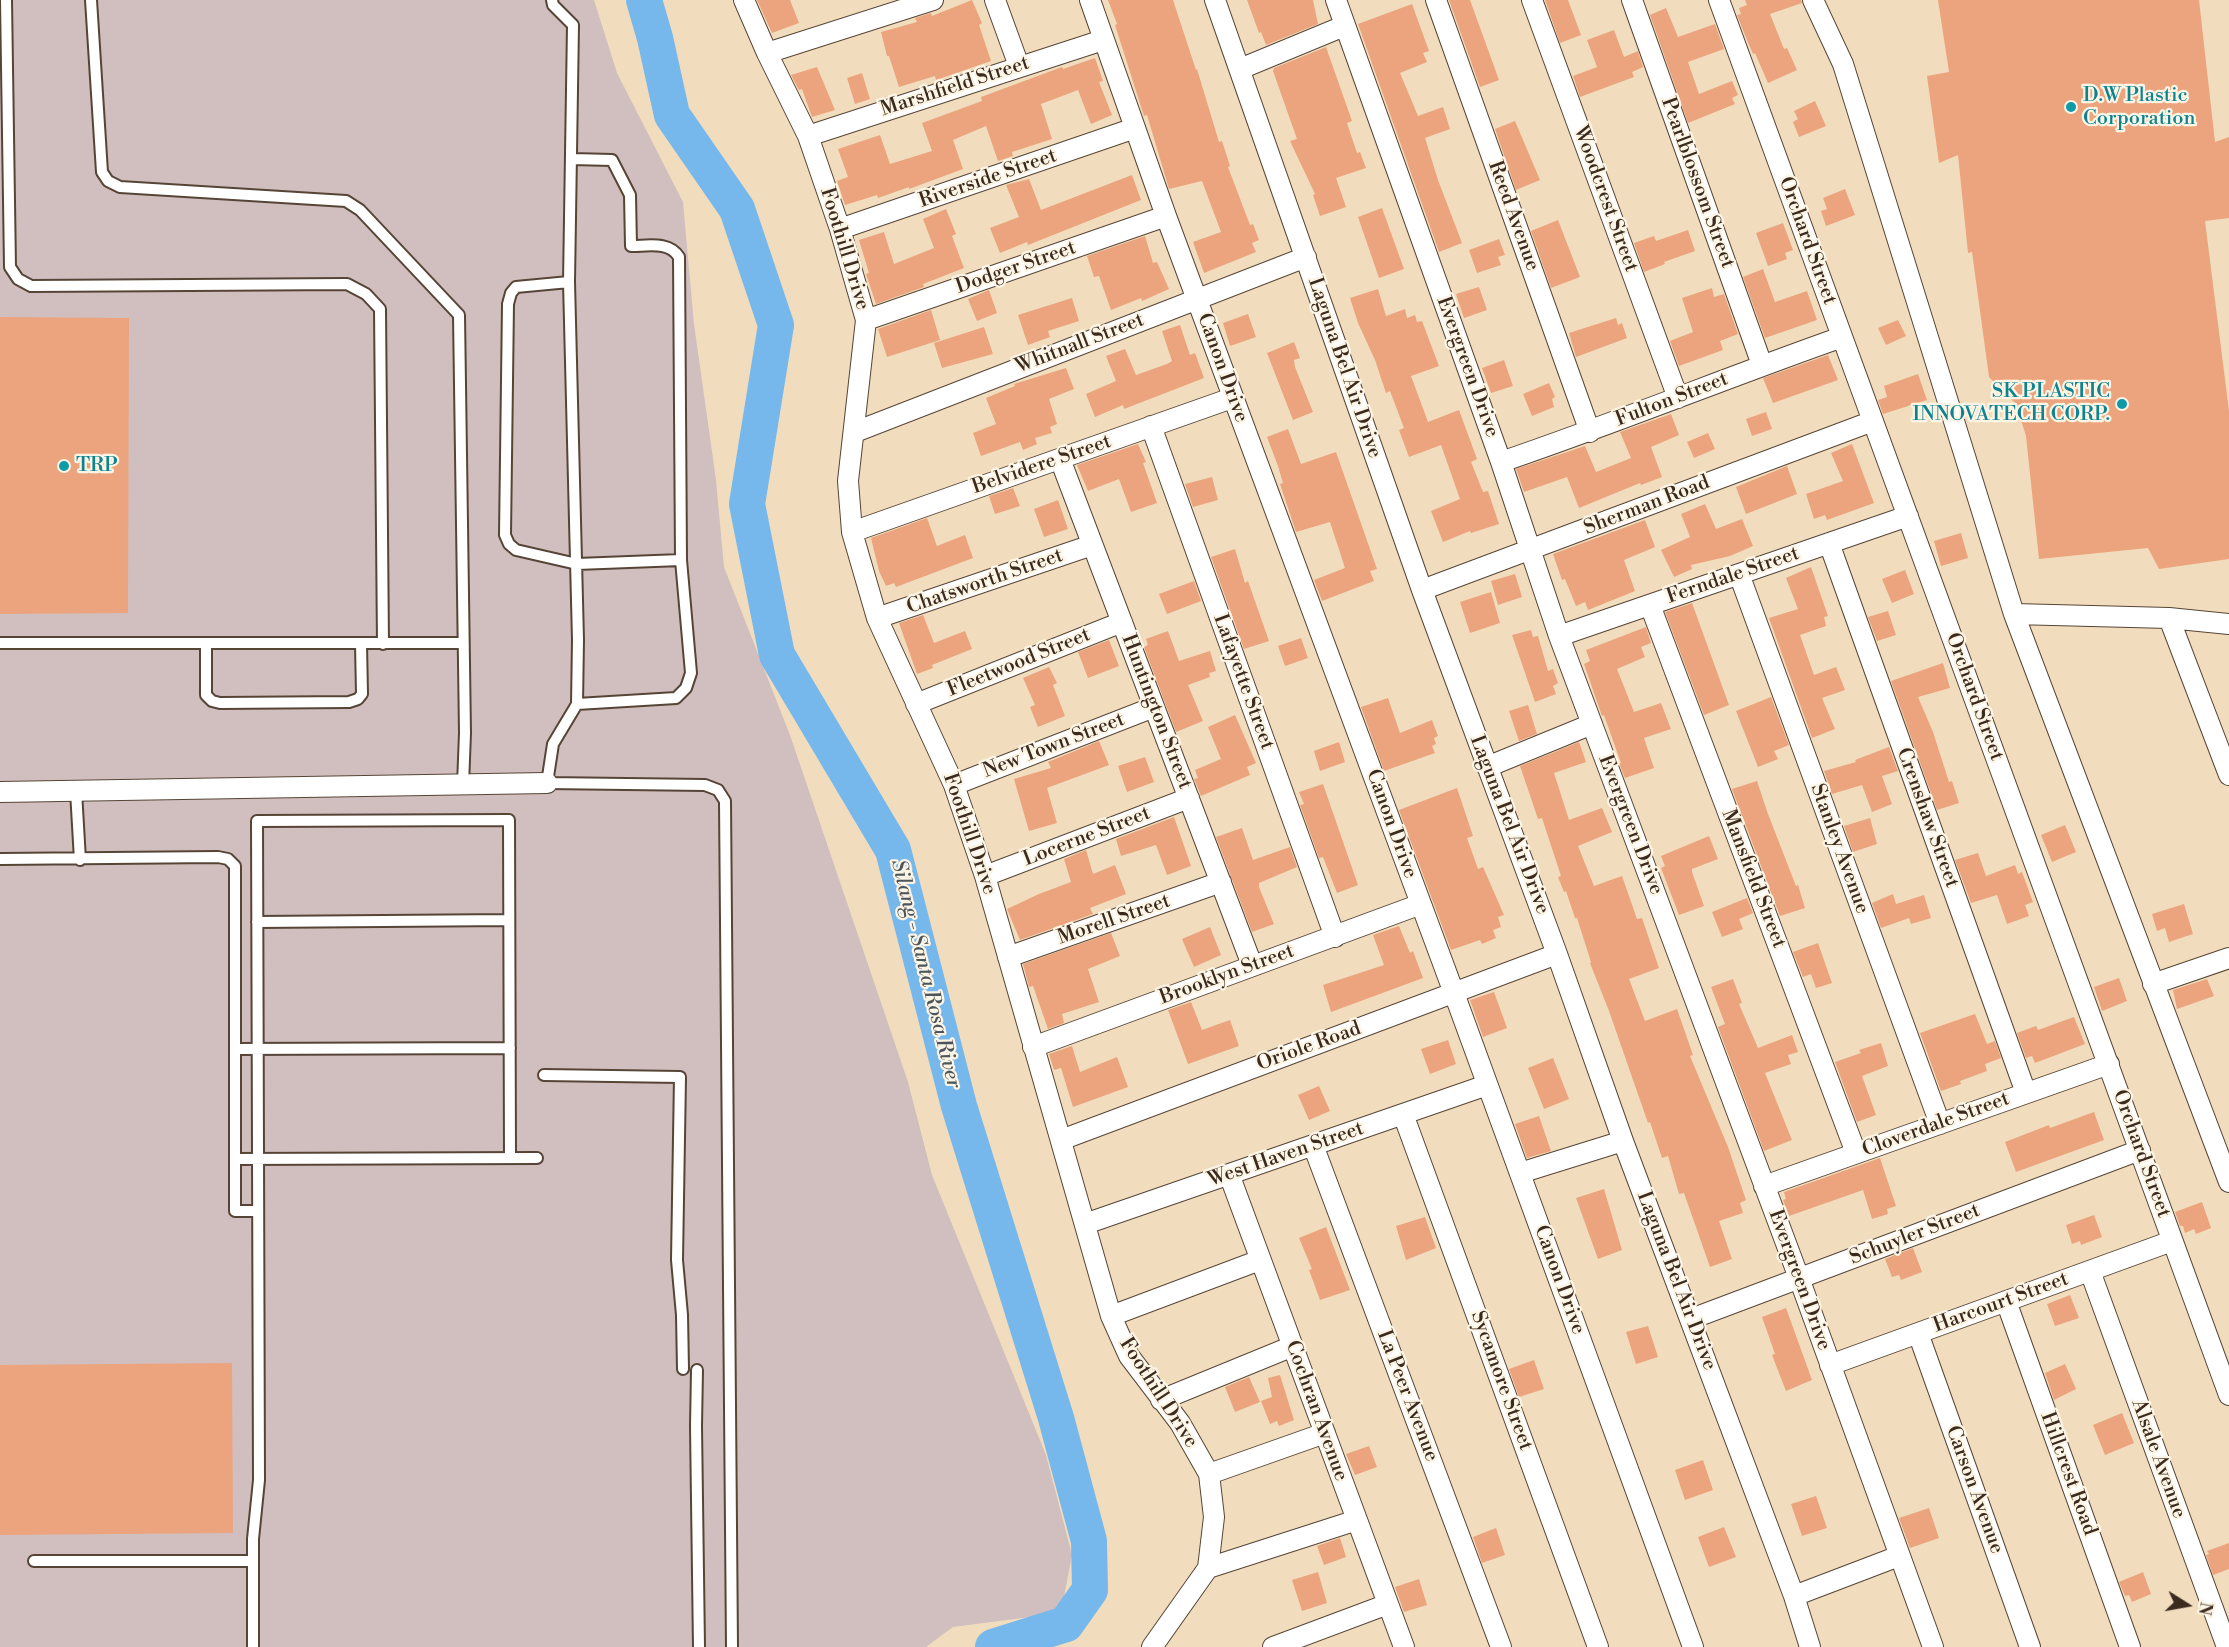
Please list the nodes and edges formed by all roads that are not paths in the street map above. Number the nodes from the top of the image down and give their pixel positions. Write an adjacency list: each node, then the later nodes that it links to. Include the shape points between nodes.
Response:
1 (6, 0): 59 (lane, via 10,267 18,279 31,286 347,284 366,294 380,309)
2 (91, 0): 55 (lane, via 102,172 108,181 120,187 345,201 360,210 459,315)
3 (552, 0): 22 (lane, via 573,25)
4 (744, 0): 17 (street, Foothill Drive)
5 (933, 0): 17 (street)
6 (994, 0): 18 (street)
7 (1090, 0): 16 (street, Canon Drive)
8 (1215, 0): 19 (street, Laguna Bel Air Drive)
9 (1336, 0): 15 (street, Evergreen Drive)
10 (1436, 0): 36 (street, Reed Avenue)
11 (1532, 0): 32 (street, Woodcrest Street)
12 (1632, 0): 30 (street, Pearlblossom Street)
13 (1719, 0): 29 (street, Orchard Street)
14 (1813, 0): 49 (street, via 1843,64)
15 (1344, 26): 19 (street); 38 (street, Evergreen Drive)
16 (1103, 40): 18 (street, Marshfield Street); 20 (street, Canon Drive)
17 (767, 53): 21 (street, Foothill Drive)
18 (1019, 66): 21 (street, Marshfield Street)
19 (1240, 69): 25 (street, Laguna Bel Air Drive)
20 (1136, 128): 23 (street, Canon Drive); 24 (street, Riverside Street)
21 (808, 136): 24 (street, Foothill Drive)
22 (572, 159): 26 (lane); 44 (lane, via 612,160 630,195 631,246 667,246 679,257)
23 (1166, 216): 27 (street, Canon Drive); 28 (street, Dodger Street)
24 (840, 229): 28 (street, Foothill Drive)
25 (1306, 257): 27 (street, Whitnall Street); 47 (street, Laguna Bel Air Drive)
26 (569, 282): 45 (lane); 45 (lane, via 516,287 511,292 505,535 516,550)
27 (1196, 298): 31 (street, Canon Drive); 35 (street, Whitnall Street)
28 (867, 320): 35 (street, Foothill Drive)
29 (1842, 337): 30 (street, Fulton Street); 33 (street, Orchard Street)
30 (1762, 365): 32 (street, Fulton Street)
31 (1232, 398): 34 (street, Belvidere Street); 76 (street, Canon Drive)
32 (1678, 398): 36 (street, Fulton Street)
33 (1873, 421): 39 (street, Orchard Street); 43 (street, Sherman Road)
34 (1151, 426): 37 (street, Belvidere Street); 79 (street, Lafayette Street)
35 (855, 432): 40 (street, Foothill Drive, via 848,481)
36 (1590, 432): 38 (street, Fulton Street)
37 (1060, 459): 40 (street, Belvidere Street); 42 (street, Huntington Street)
38 (1501, 462): 43 (street, Evergreen Drive)
39 (1908, 516): 41 (street, Ferndale Street); 92 (street, Orchard Street)
40 (852, 532): 50 (street, Foothill Drive)
41 (1829, 543): 46 (street, Ferndale Street); 95 (street, Crenshaw Street)
42 (1092, 545): 50 (street, Chatsworth Street); 52 (street, Huntington Street)
43 (1530, 550): 47 (street, Sherman Road); 54 (street, Evergreen Drive)
44 (681, 560): 45 (lane); 60 (lane, via 691,673 686,688 676,698)
45 (577, 564): 60 (lane)
46 (1739, 574): 48 (street, Ferndale Street); 97 (street, Stanley Avenue)
47 (1422, 590): 64 (street, Laguna Bel Air Drive)
48 (1650, 605): 54 (street, Ferndale Street); 102 (street, Mansfield Street)
49 (2014, 614): 51 (street); 86 (street)
50 (877, 618): 61 (street, Foothill Drive)
51 (2169, 618): 53 (street); 65 (street)
52 (1122, 622): 61 (street, Fleetwood Street); 62 (street, Huntington Street)
53 (2229, 624)
54 (1559, 636): 63 (street, Evergreen Drive)
55 (463, 643): 59 (lane); 67 (lane)
56 (0, 644): 57 (lane)
57 (206, 644): 58 (lane); 58 (lane, via 206,695 220,703 358,699 362,694)
58 (361, 644): 59 (lane)
59 (383, 644)
60 (577, 704): 66 (lane, via 553,744)
61 (916, 704): 68 (street, Foothill Drive)
62 (1154, 707): 68 (street, New Town Street); 71 (street, Huntington Street)
63 (1592, 724): 64 (street); 110 (street, Evergreen Drive)
64 (1487, 767): 82 (street, Laguna Bel Air Drive)
65 (2229, 775)
66 (546, 783): 67 (street); 139 (lane, via 705,785 718,790 725,801)
67 (463, 785): 69 (street)
68 (954, 785): 74 (street, Foothill Drive)
69 (76, 791): 70 (street); 73 (lane)
70 (0, 792)
71 (1189, 798): 74 (street, Locerne Street); 75 (street, Huntington Street)
72 (0, 859): 73 (lane)
73 (80, 860): 80 (lane, via 228,859 235,866)
74 (985, 876): 83 (street, Foothill Drive)
75 (1221, 882): 83 (street, Morell Street); 85 (street, Huntington Street)
76 (1421, 904): 79 (street, Brooklyn Street); 87 (street, Canon Drive)
77 (509, 920): 78 (lane); 78 (lane, via 509,820 257,821); 89 (lane)
78 (257, 922): 81 (lane)
79 (1335, 937): 85 (street, Brooklyn Street)
80 (235, 951): 81 (lane); 90 (lane)
81 (257, 952): 91 (lane)
82 (1557, 954): 87 (street, Oriole Road); 99 (street, Laguna Bel Air Drive)
83 (1008, 957): 88 (street, Foothill Drive)
84 (2229, 958): 86 (street)
85 (1252, 965): 88 (street, Brooklyn Street)
86 (2153, 984): 109 (street)
87 (1454, 993): 94 (street, Canon Drive); 98 (street, Oriole Road)
88 (1033, 1047): 98 (street, Foothill Drive)
89 (510, 1048): 91 (lane); 103 (lane)
90 (235, 1049): 91 (lane); 105 (lane)
91 (257, 1049): 106 (lane)
92 (2109, 1064): 95 (street, Cloverdale Street); 101 (street, Orchard Street)
93 (544, 1075): 123 (lane, via 680,1077 677,1260)
94 (1487, 1085): 96 (street, West Haven Street); 107 (street, Canon Drive)
95 (2026, 1093): 97 (street, Cloverdale Street)
96 (1403, 1114): 100 (street, West Haven Street); 143 (street, Sycamore Street)
97 (1940, 1124): 102 (street, Cloverdale Street)
98 (1061, 1140): 112 (street, Foothill Drive)
99 (1623, 1141): 107 (street); 119 (street, Laguna Bel Air Drive)
100 (1313, 1145): 108 (street, West Haven Street); 142 (street, La Peer Avenue)
101 (2140, 1150): 113 (street, Orchard Street); 116 (street, Schuyler Street)
102 (1856, 1154): 110 (street, Cloverdale Street)
103 (510, 1158): 104 (lane); 106 (lane)
104 (537, 1158)
105 (235, 1159): 106 (lane); 111 (lane, via 235,1211)
106 (258, 1159): 111 (lane)
107 (1520, 1173): 144 (street, Canon Drive)
108 (1229, 1174): 112 (street, West Haven Street); 114 (street, Cochran Avenue)
109 (2229, 1182)
110 (1764, 1186): 116 (street, Evergreen Drive)
111 (258, 1212): 131 (lane, via 259,1480)
112 (1085, 1224): 118 (street, Foothill Drive)
113 (2172, 1241): 115 (street, Harcourt Street); 125 (street, Orchard Street)
114 (1260, 1260): 118 (street); 121 (street, Cochran Avenue)
115 (2090, 1270): 117 (street, Harcourt Street); 149 (street, Alsale Avenue)
116 (1799, 1278): 119 (street, Schuyler Street); 122 (street, Evergreen Drive)
117 (2006, 1301): 120 (street, Harcourt Street); 148 (street, Hillcrest Road)
118 (1111, 1316): 126 (street, Foothill Drive, via 1129,1356)
119 (1691, 1319): 134 (street, Laguna Bel Air Drive)
120 (1918, 1333): 122 (street, Harcourt Street); 147 (street, Carson Avenue)
121 (1293, 1346): 126 (street); 127 (street, Cochran Avenue)
122 (1830, 1365): 130 (street, Evergreen Drive)
123 (683, 1369)
124 (698, 1370): 138 (lane)
125 (2229, 1395)
126 (1161, 1400): 128 (street, Foothill Drive, via 1180,1423)
127 (1325, 1433): 128 (street); 129 (street, Cochran Avenue)
128 (1209, 1474): 133 (street, Foothill Drive, via 1214,1517)
129 (1357, 1520): 133 (street); 135 (street, Cochran Avenue)
130 (1899, 1556): 134 (street); 146 (street, Evergreen Drive)
131 (254, 1560): 132 (lane); 137 (lane)
132 (34, 1561)
133 (1208, 1568): 136 (street, Foothill Drive)
134 (1794, 1596): 145 (street, Laguna Bel Air Drive)
135 (1388, 1604): 140 (street); 141 (street, Cochran Avenue)
136 (1155, 1646)
137 (253, 1647)
138 (699, 1647)
139 (732, 1647)
140 (1274, 1647)
141 (1404, 1647)
142 (1501, 1647)
143 (1598, 1647)
144 (1693, 1647)
145 (1810, 1647)
146 (1933, 1647)
147 (2030, 1647)
148 (2130, 1647)
149 (2227, 1647)

